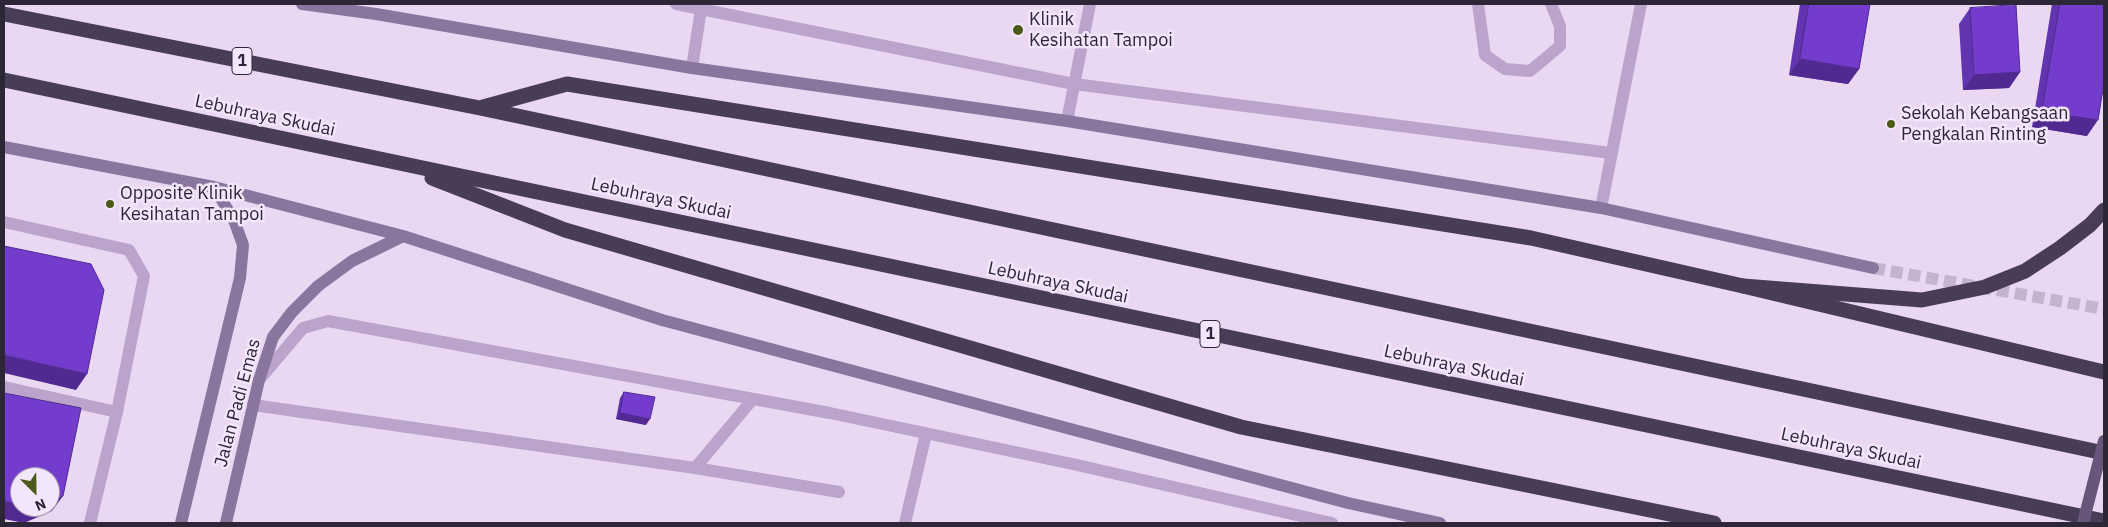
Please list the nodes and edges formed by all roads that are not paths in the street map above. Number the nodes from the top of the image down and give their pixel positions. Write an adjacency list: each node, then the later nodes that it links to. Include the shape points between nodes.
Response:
1 (302, 4): 9 (street)
2 (676, 4): 7 (street)
3 (1090, 4): 11 (street)
4 (1478, 4): 5 (street, via 1485,56 1506,69 1530,71 1560,46 1560,26)
5 (1551, 4)
6 (1641, 4): 15 (street)
7 (701, 9): 9 (street); 11 (street)
8 (4, 14): 12 (highway, 1)
9 (692, 68): 13 (street)
10 (4, 80): 16 (highway, Lebuhraya Skudai / 1)
11 (1074, 84): 13 (street); 15 (street)
12 (480, 108): 23 (highway, via 567,84 1531,238); 32 (highway, 1)
13 (1067, 120): 18 (street)
14 (4, 147): 17 (street)
15 (1611, 153): 18 (street)
16 (391, 162): 35 (highway, Lebuhraya Skudai / 1); 42 (highway, via 565,230 1242,427)
17 (214, 188): 21 (street); 37 (street, Jalan Padi Emas, via 234,220 243,245 240,278)
18 (1601, 208): 22 (street)
19 (2104, 210): 23 (highway, bridge, via 2090,225 2025,271 1976,289 1922,300)
20 (4, 222): 29 (street, via 130,250 144,276)
21 (403, 236): 25 (street, Jalan Padi Emas, via 352,261 318,286 273,337); 41 (street, via 662,320 1348,504)
22 (1873, 268)
23 (1743, 286): 24 (highway, bridge)
24 (2104, 372)
25 (259, 380): 27 (street, via 303,328 328,321); 28 (street, Jalan Padi Emas)
26 (4, 388): 29 (street)
27 (753, 399): 30 (street); 33 (street)
28 (253, 404): 33 (street); 38 (street, Jalan Padi Emas)
29 (117, 412): 36 (street)
30 (926, 434): 39 (street); 40 (street)
31 (2104, 441): 43 (main road, bridge)
32 (2104, 453)
33 (695, 468): 34 (street)
34 (839, 492)
35 (2104, 521)
36 (90, 523)
37 (181, 523)
38 (226, 523)
39 (905, 523)
40 (1330, 523)
41 (1440, 523)
42 (1714, 523)
43 (2083, 523)

